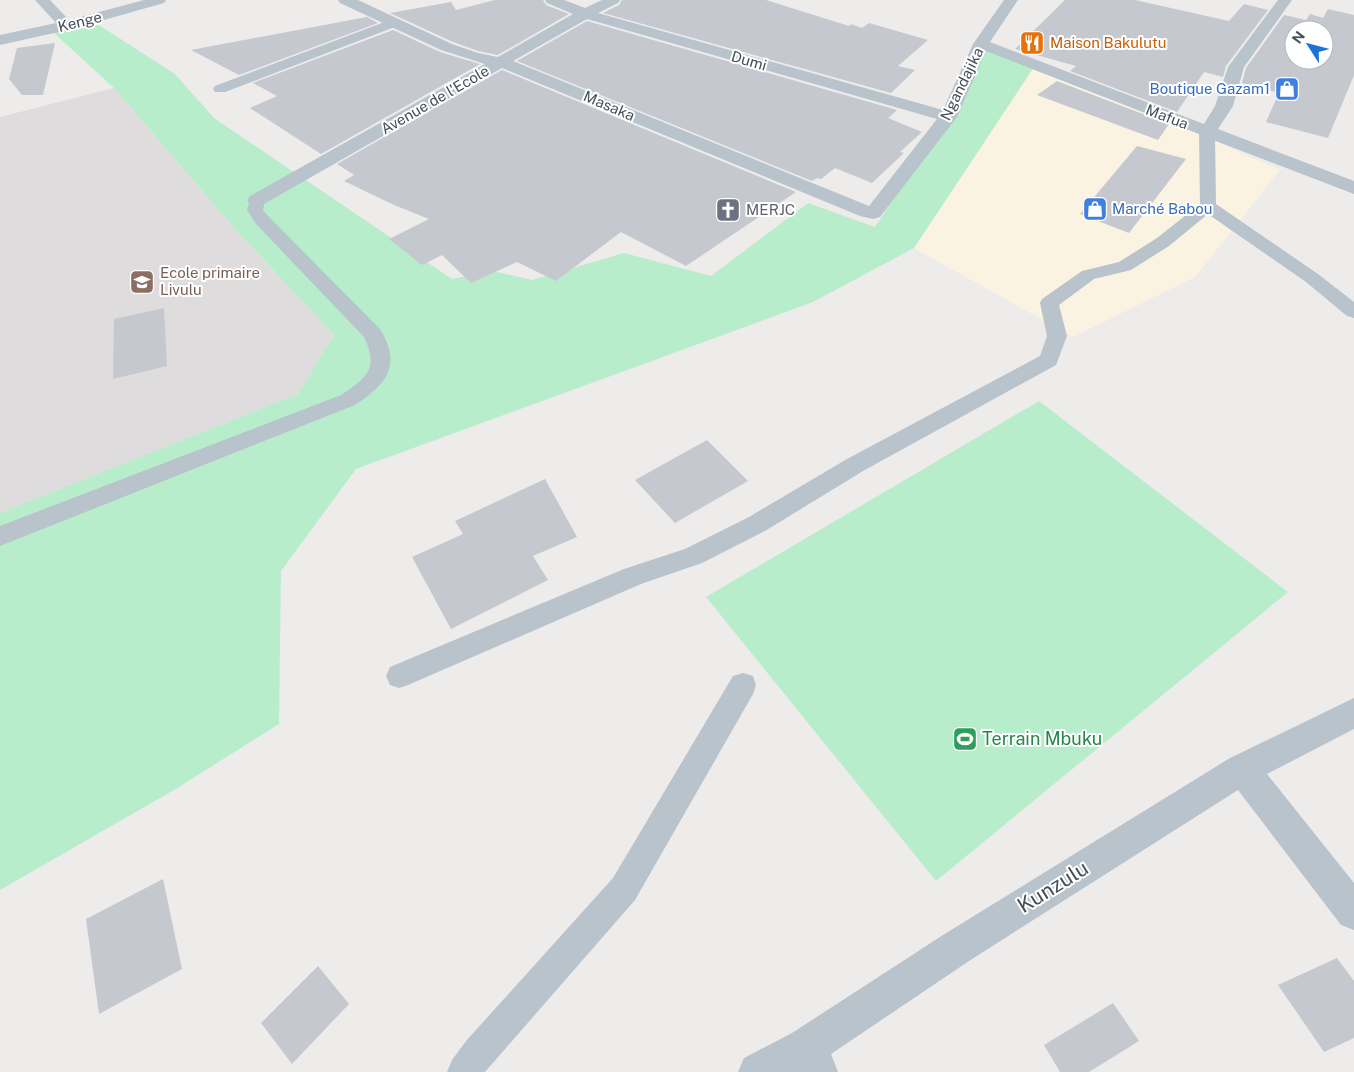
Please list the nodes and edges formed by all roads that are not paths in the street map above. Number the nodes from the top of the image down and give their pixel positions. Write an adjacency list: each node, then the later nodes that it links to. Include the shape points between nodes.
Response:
1 (42, 0): 10 (street)
2 (159, 0): 10 (street, Kenge)
3 (345, 0): 9 (street, Masaka)
4 (552, 0): 8 (street, Dumi)
5 (614, 0): 8 (street, Avenue de l'Ecole)
6 (1011, 0): 12 (street, Ngandajika)
7 (1285, 0): 16 (street, via 1236,67 1224,106)
8 (584, 14): 13 (street, Avenue de l'Ecole); 15 (street, Dumi)
9 (395, 22): 13 (street, Masaka, via 446,48); 14 (lane)
10 (67, 26): 11 (street, Kenge)
11 (0, 40)
12 (981, 44): 15 (street, Ngandajika); 16 (street, Mafua)
13 (501, 62): 18 (street, Avenue de l'Ecole); 20 (street, Masaka)
14 (220, 88)
15 (948, 117): 20 (street, Ngandajika)
16 (1207, 132): 17 (street, Mafua); 19 (lane)
17 (1354, 188)
18 (257, 200): 22 (lane, via 255,210 262,220 373,334 381,354 378,375 366,389 348,400)
19 (1208, 206): 21 (lane, via 1312,278); 23 (lane, via 1163,242 1125,266 1088,275 1049,303 1057,336 1049,360 855,465 757,524 693,556 633,576)
20 (873, 213)
21 (1354, 312)
22 (0, 536)
23 (399, 676)
24 (743, 685): 29 (lane, via 624,888)
25 (1354, 713): 26 (street, Kunzulu)
26 (1242, 769): 27 (street); 28 (street, Kunzulu, via 956,948)
27 (1354, 912)
28 (812, 1060): 30 (street, Kunzulu)
29 (464, 1072)
30 (758, 1072)

